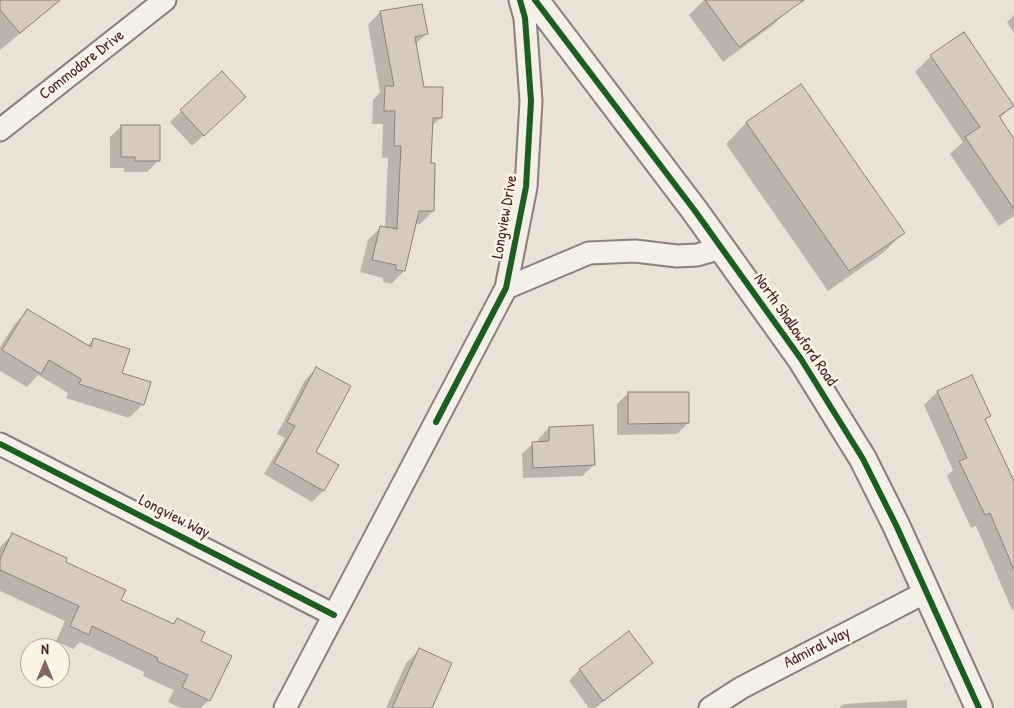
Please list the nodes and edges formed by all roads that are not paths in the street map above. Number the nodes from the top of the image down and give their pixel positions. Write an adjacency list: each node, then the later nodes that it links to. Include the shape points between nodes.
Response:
1 (165, 0): 4 (street, Commodore Drive)
2 (520, 0): 6 (street, Longview Drive, via 525,18 531,101 526,187)
3 (535, 0): 5 (street, North Shallowford Road)
4 (0, 130)
5 (720, 248): 6 (street, via 698,255 677,256 635,251 589,253); 8 (street, North Shallowford Road, via 801,359 863,459)
6 (506, 288): 9 (street, Longview Drive)
7 (0, 444): 9 (street, Longview Way)
8 (926, 592): 11 (street, Admiral Way, via 741,688); 12 (street, North Shallowford Road)
9 (334, 615): 10 (street, Longview Drive)
10 (285, 708)
11 (710, 708)
12 (979, 708)

